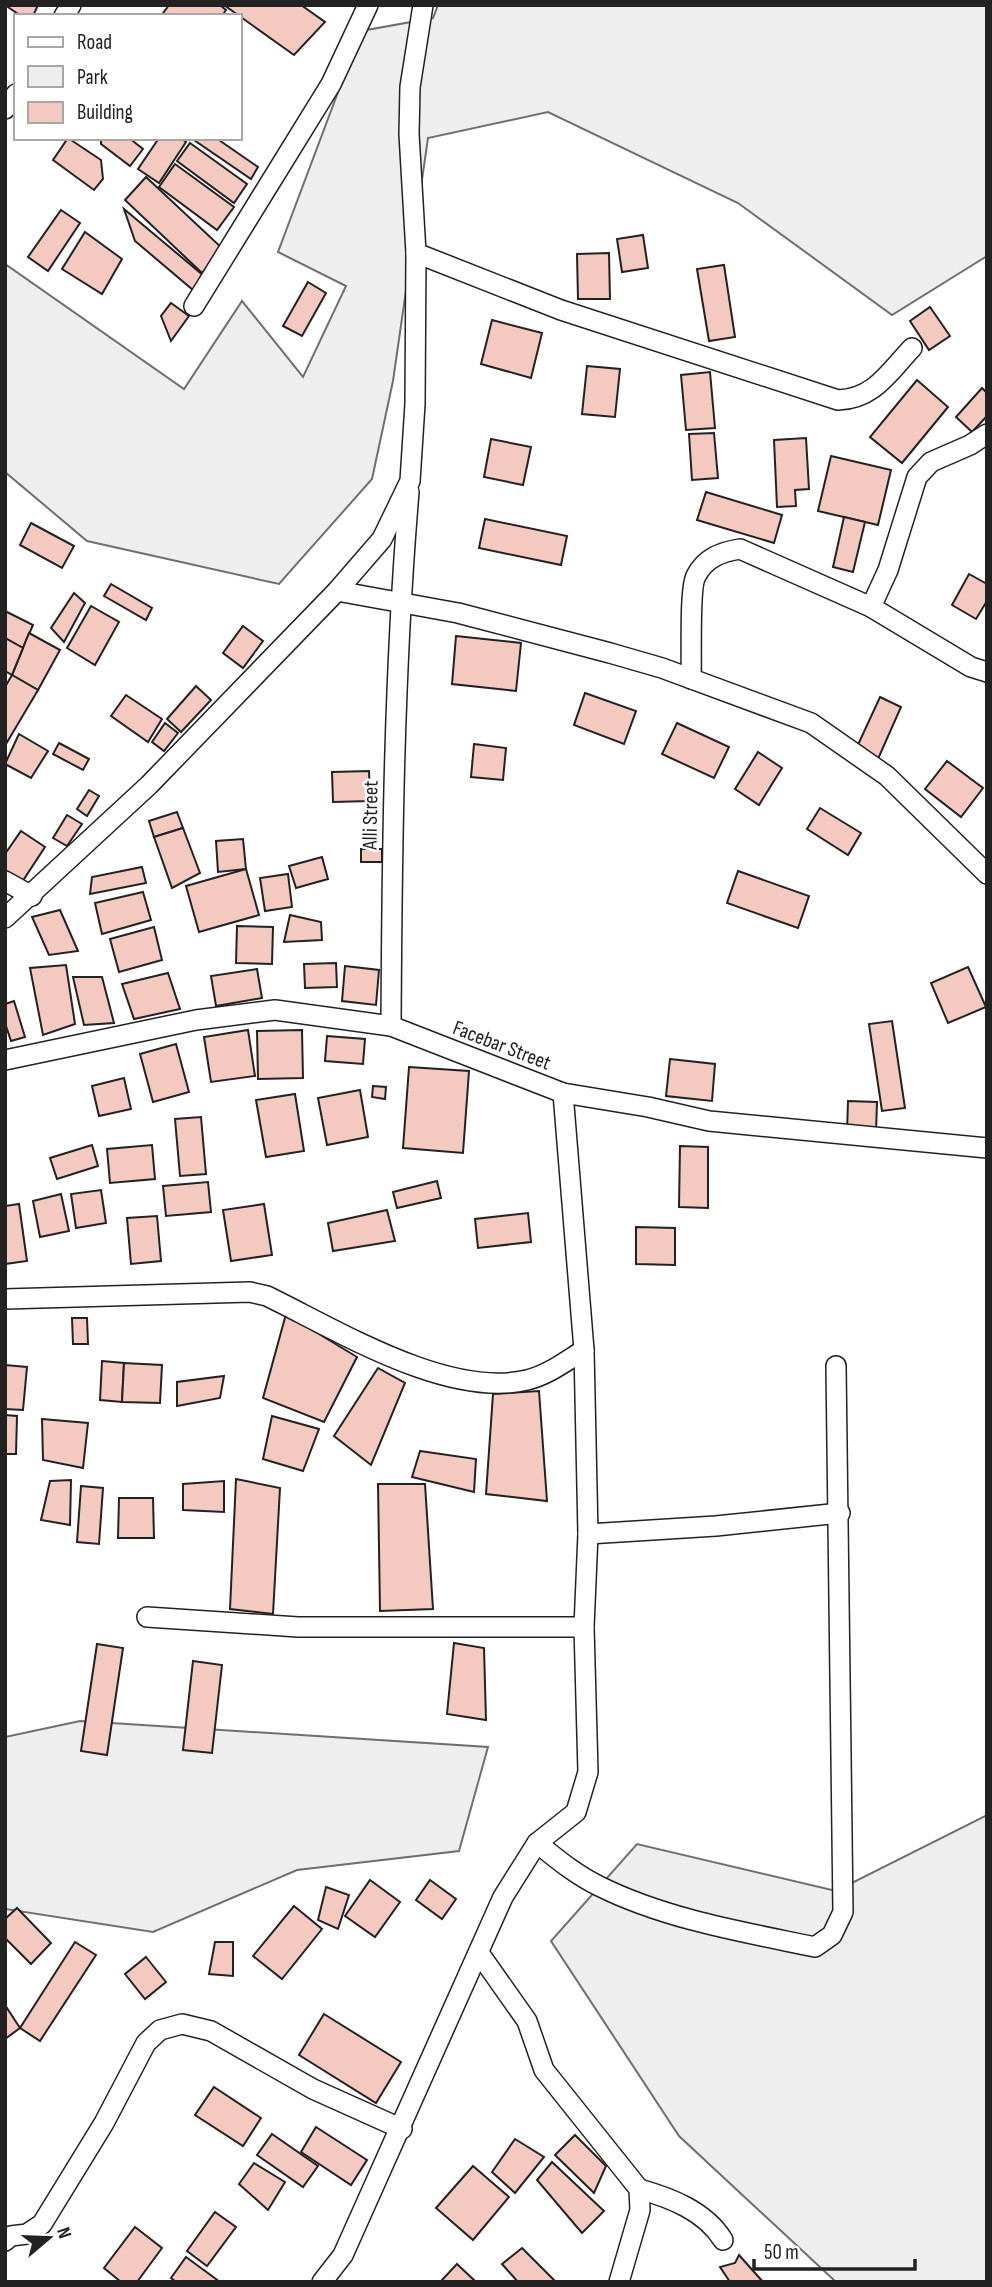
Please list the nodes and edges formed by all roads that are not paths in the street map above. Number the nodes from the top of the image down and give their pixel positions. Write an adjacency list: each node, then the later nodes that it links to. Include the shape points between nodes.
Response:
1 (368, 5): 4 (street, via 331,84)
2 (423, 5): 3 (street, Alli Street, via 410,87)
3 (416, 253): 5 (street, via 561,310 838,400 857,399 871,391); 7 (street, Alli Street)
4 (194, 306)
5 (912, 348)
6 (987, 433): 10 (street, via 931,462 917,477 888,570)
7 (410, 481): 8 (street, via 382,539); 9 (street, Alli Street)
8 (337, 591): 9 (street); 15 (street, via 149,785)
9 (400, 605): 12 (street, via 458,613); 17 (street, Alli Street, via 392,808)
10 (871, 607): 11 (street); 12 (street, via 740,549 721,552 694,578)
11 (987, 672)
12 (691, 679): 13 (street, via 811,723 887,776)
13 (987, 874)
14 (5, 881): 15 (street)
15 (32, 896): 16 (street)
16 (5, 918)
17 (391, 1026): 18 (street, Facebar Street, via 275,1010 196,1020); 19 (street, Facebar Street)
18 (5, 1060)
19 (563, 1093): 20 (street, Facebar Street, via 709,1121); 22 (street)
20 (986, 1150)
21 (5, 1299): 22 (street, via 250,1292 452,1379 528,1380)
22 (584, 1350): 25 (street)
23 (836, 1366): 24 (street)
24 (840, 1513): 25 (street); 28 (street, via 843,1912 832,1935 815,1947 654,1907 600,1887)
25 (588, 1534): 27 (street)
26 (147, 1617): 27 (street, via 298,1627)
27 (584, 1627): 28 (street, via 588,1772 583,1797 576,1812)
28 (537, 1843): 29 (street, via 503,1897)
29 (479, 1953): 30 (street); 31 (street, via 527,2021 544,2070)
30 (402, 2129): 32 (street, via 313,2089 211,2031 182,2024 160,2030 146,2043 104,2123 41,2224); 34 (street, via 343,2255)
31 (639, 2189): 33 (street, via 702,2216); 35 (street, via 640,2210)
32 (5, 2241)
33 (723, 2241)
34 (322, 2282)
35 (619, 2282)

